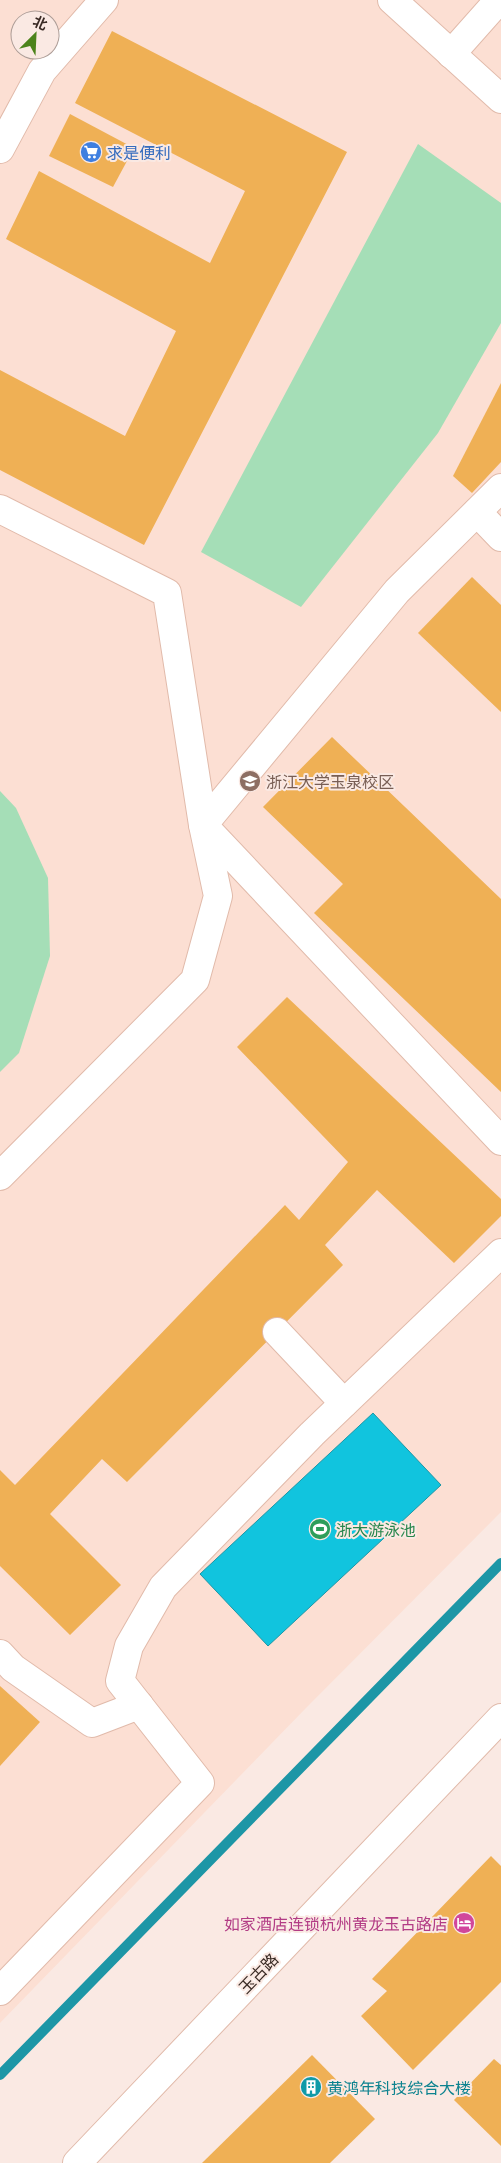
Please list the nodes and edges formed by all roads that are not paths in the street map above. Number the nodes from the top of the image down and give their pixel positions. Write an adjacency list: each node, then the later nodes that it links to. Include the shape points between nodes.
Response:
1 (104, 0): 6 (street)
2 (392, 0): 4 (street)
3 (499, 0): 4 (street)
4 (451, 54): 5 (street)
5 (501, 99)
6 (8, 110): 7 (street)
7 (0, 149)
8 (501, 488): 10 (street)
9 (0, 509): 12 (street, via 167,593)
10 (477, 512): 11 (street); 12 (street, via 397,591)
11 (501, 537)
12 (203, 825): 13 (street); 14 (street, via 218,896 195,980)
13 (501, 1141)
14 (0, 1176)
15 (501, 1253): 17 (street)
16 (278, 1332): 17 (street)
17 (344, 1403): 19 (street, via 163,1588 129,1646 120,1681)
18 (0, 1654): 19 (street, via 13,1668 92,1723)
19 (139, 1705): 21 (street, via 200,1783)
20 (501, 1718): 22 (street, 玉古路)
21 (0, 1991)
22 (77, 2163)

